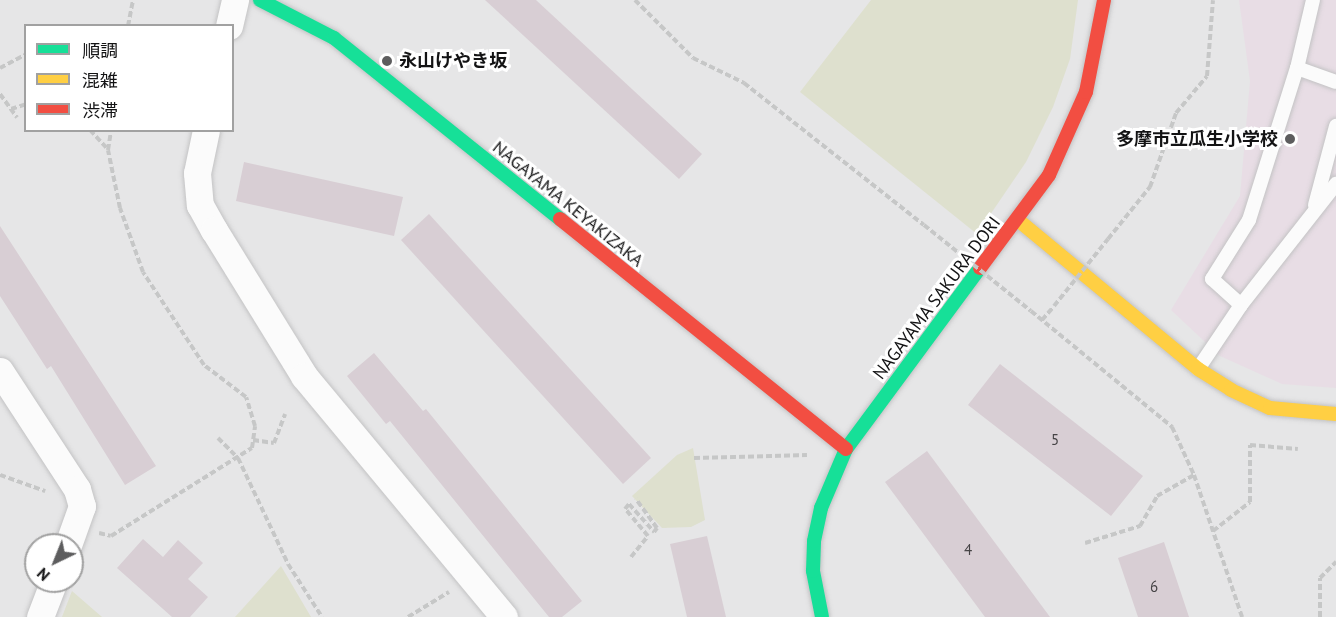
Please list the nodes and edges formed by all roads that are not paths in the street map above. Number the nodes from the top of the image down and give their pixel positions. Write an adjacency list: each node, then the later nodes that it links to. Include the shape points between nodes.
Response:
1 (235, 0): 5 (street)
2 (261, 0): 17 (street, NAGAYAMA KEYAKIZAKA, via 334,38)
3 (1104, 0): 12 (street, NAGAYAMA SAKURA DORI, via 1094,63 1076,118 1049,175)
4 (1313, 0): 6 (lane)
5 (229, 24)
6 (1297, 68): 7 (lane); 13 (lane, via 1249,220 1212,279)
7 (1336, 82)
8 (1336, 126): 11 (lane)
9 (206, 132): 21 (street, via 197,173 200,205 214,230 304,376)
10 (1336, 184): 11 (lane)
11 (1314, 210): 13 (lane)
12 (1018, 220): 14 (street); 17 (street, NAGAYAMA SAKURA DORI)
13 (1241, 306): 14 (lane)
14 (1198, 369): 16 (street, via 1270,408)
15 (0, 371): 18 (street, via 77,489 82,506)
16 (1336, 414)
17 (846, 448): 22 (street, NAGAYAMA SAKURA DORI, via 821,508 814,541 813,571)
18 (72, 533)
19 (49, 593): 20 (street)
20 (40, 617)
21 (504, 617)
22 (822, 617)

